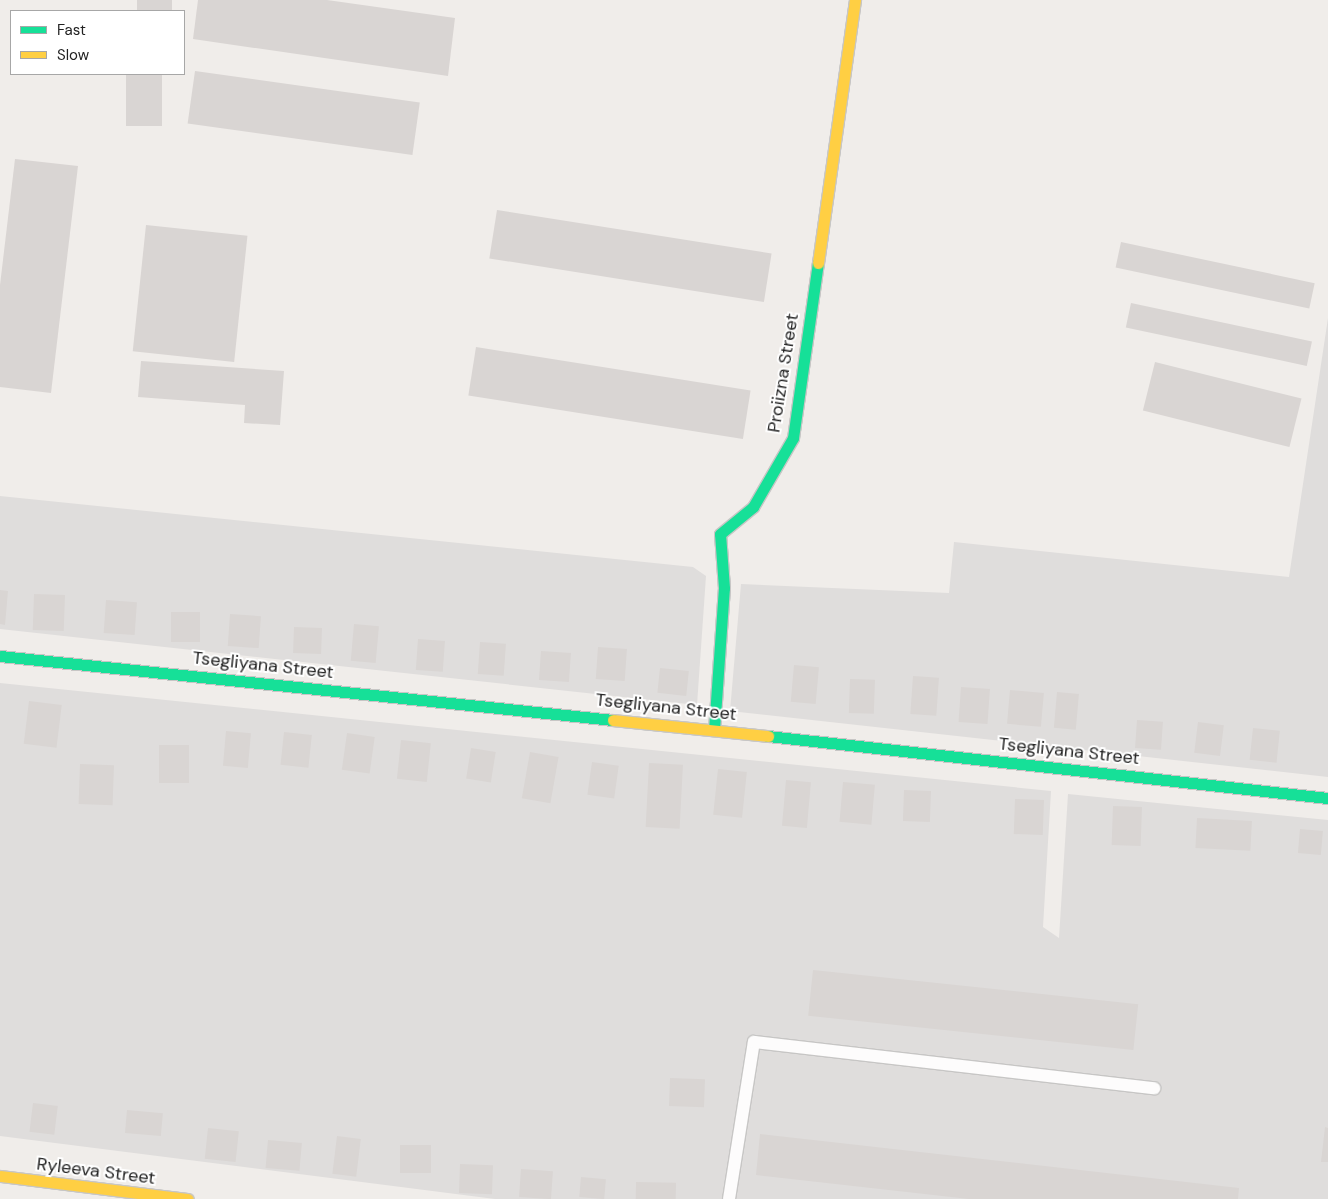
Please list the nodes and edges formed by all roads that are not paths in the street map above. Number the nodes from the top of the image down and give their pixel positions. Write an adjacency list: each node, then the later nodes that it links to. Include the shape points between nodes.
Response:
1 (855, 0): 3 (street, Proiizna Street, via 793,438 753,507 720,534 724,588)
2 (0, 656): 3 (street, Tsegliyana Street)
3 (714, 730): 4 (street, Tsegliyana Street)
4 (1328, 798)
5 (1154, 1088): 8 (lane, via 754,1042)
6 (0, 1176): 7 (street, Ryleeva Street)
7 (188, 1199)
8 (729, 1199)

